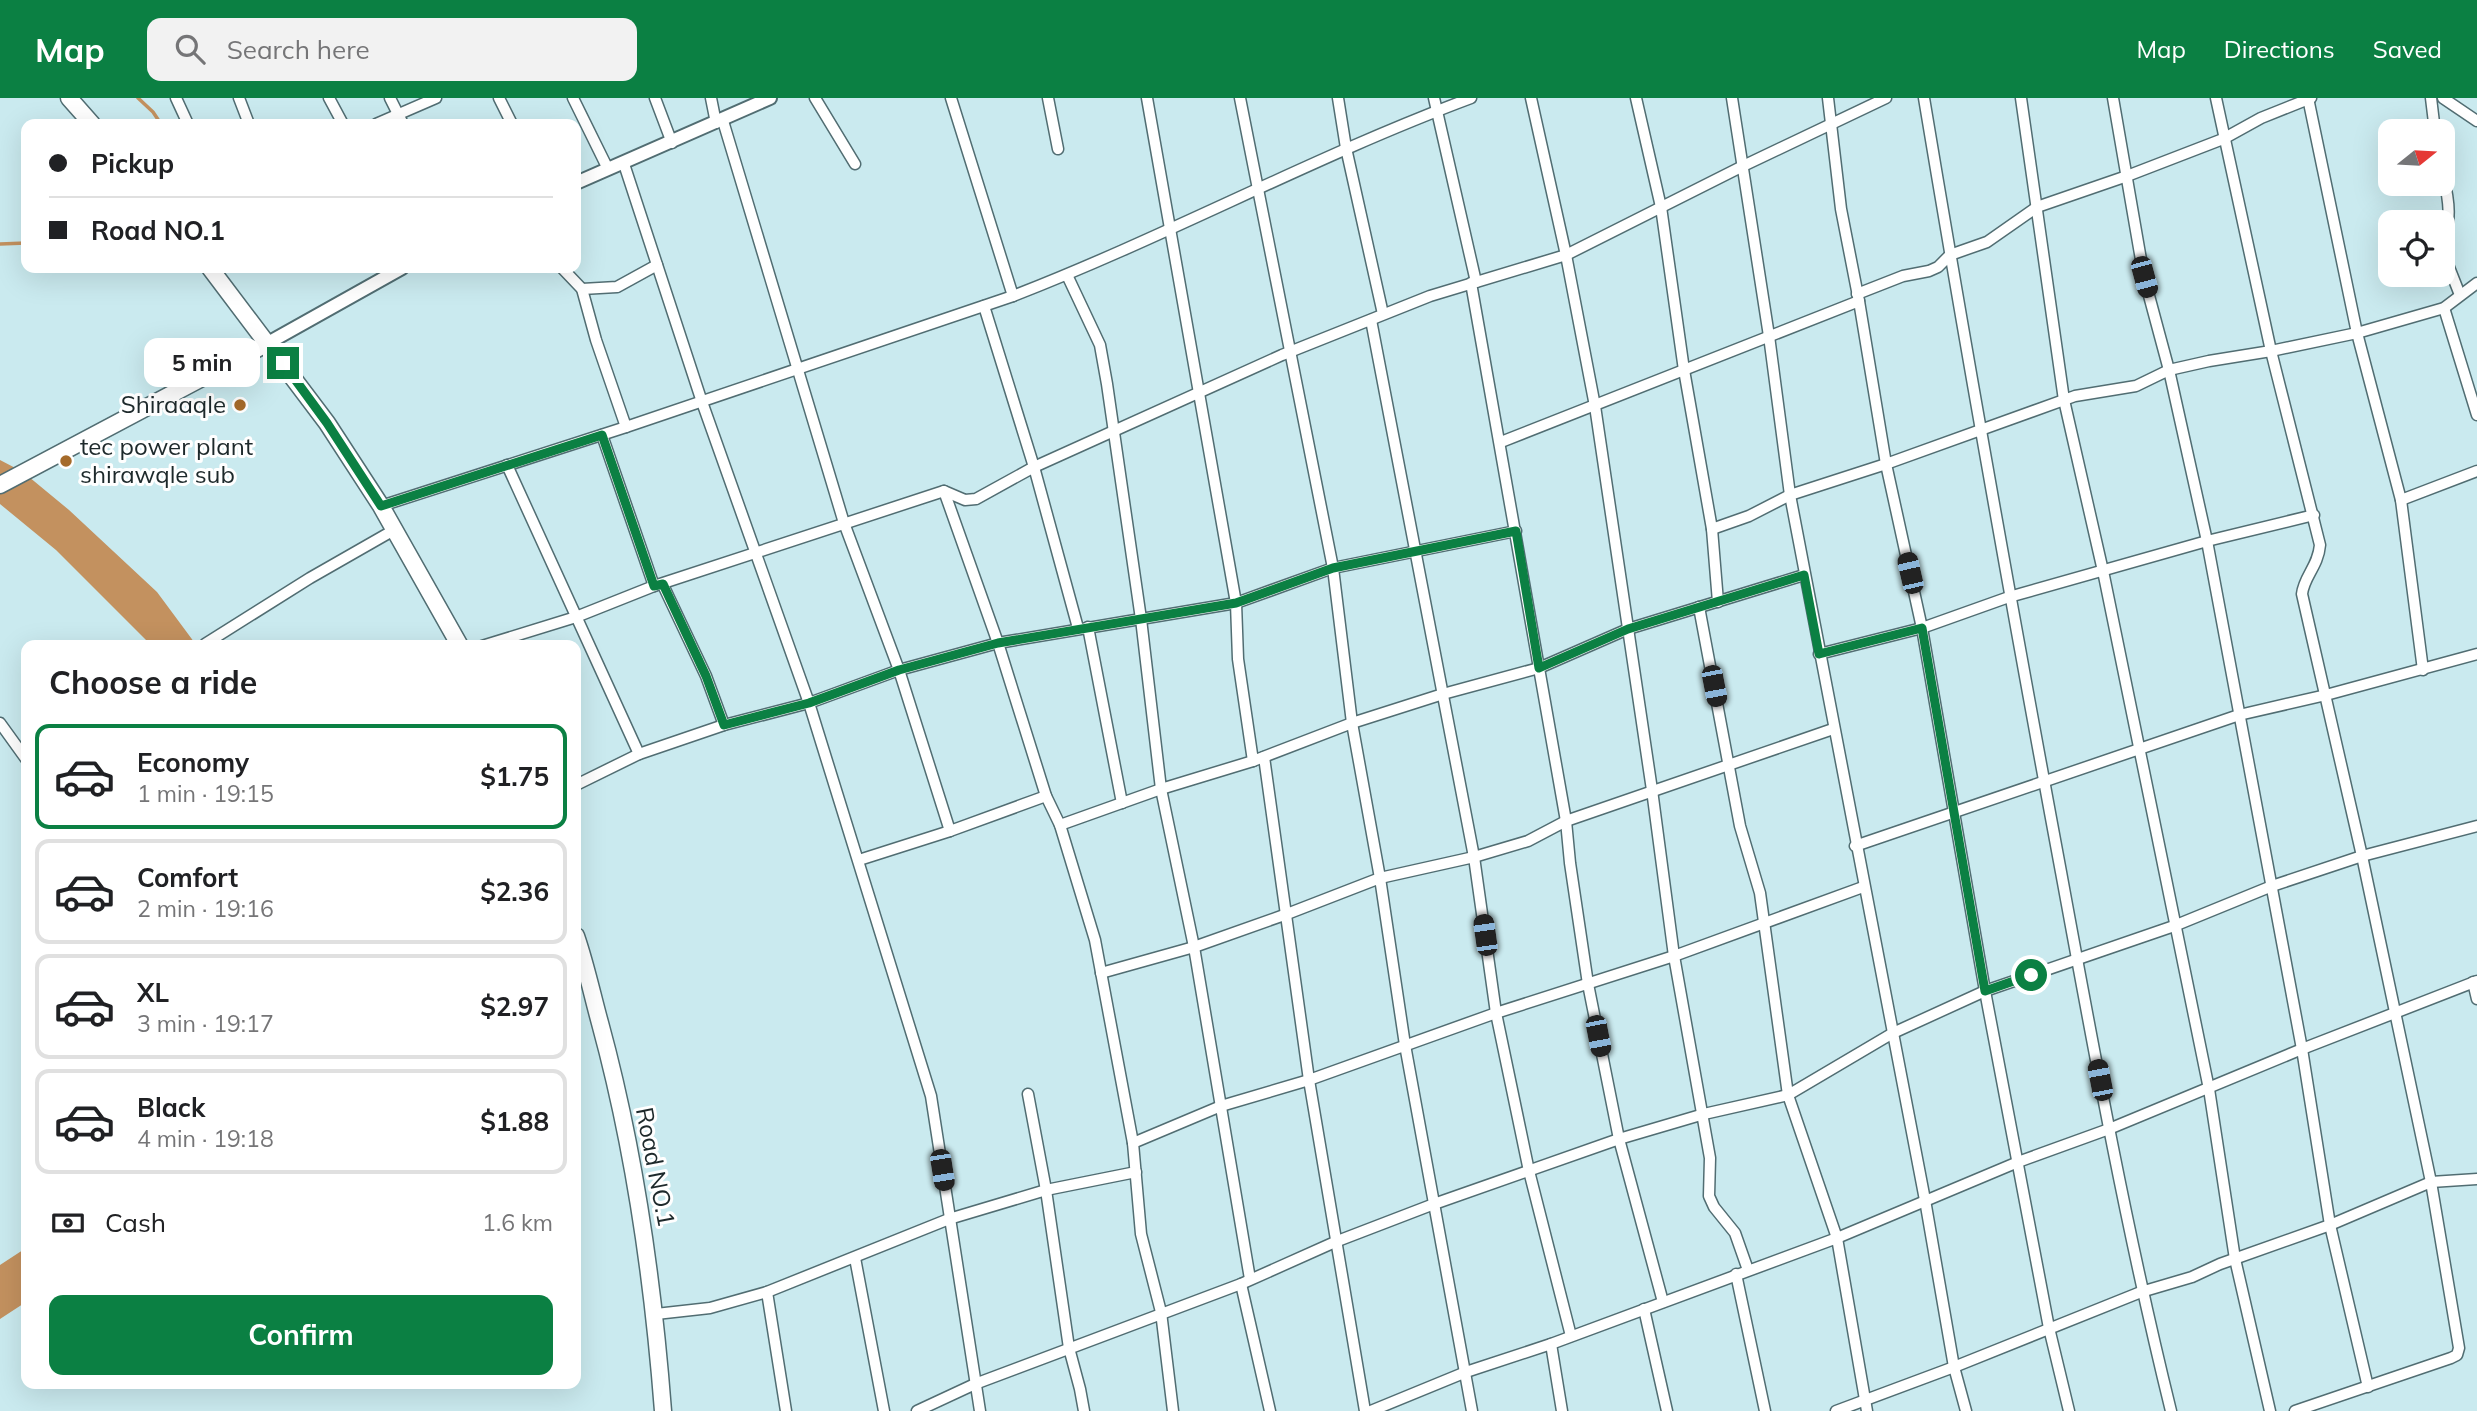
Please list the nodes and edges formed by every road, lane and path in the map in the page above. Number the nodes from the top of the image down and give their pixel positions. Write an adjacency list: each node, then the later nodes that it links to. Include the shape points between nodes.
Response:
1 (69, 98): 34 (highway)
2 (176, 98): 35 (street)
3 (239, 98): 36 (street)
4 (329, 98): 37 (street)
5 (390, 98): 33 (street)
6 (436, 98): 33 (street)
7 (499, 98): 40 (street)
8 (573, 98): 52 (street)
9 (654, 98): 46 (street)
10 (711, 98): 43 (street)
11 (770, 98): 43 (street)
12 (815, 98): 50 (street)
13 (951, 98): 71 (street)
14 (1048, 98): 48 (street)
15 (1147, 98): 58 (street)
16 (1240, 98): 55 (street)
17 (1338, 98): 47 (street)
18 (1434, 98): 32 (street)
19 (1471, 98): 32 (street)
20 (1531, 98): 59 (street)
21 (1636, 98): 56 (street)
22 (1732, 98): 51 (street)
23 (1828, 98): 44 (street)
24 (1886, 98): 44 (street)
25 (1924, 98): 60 (street)
26 (2021, 98): 57 (street)
27 (2113, 98): 53 (street)
28 (2216, 98): 45 (street)
29 (2309, 98): 45 (street); 77 (street)
30 (2431, 98): 41 (street)
31 (2443, 98): 42 (street)
32 (1436, 111): 47 (street); 67 (street)
33 (398, 114): 38 (street); 39 (street)
34 (88, 119)
35 (186, 119)
36 (247, 119)
37 (340, 119)
38 (387, 119)
39 (400, 119)
40 (510, 119)
41 (2434, 119)
42 (2477, 121)
43 (719, 122): 46 (street); 82 (street)
44 (1831, 125): 51 (street); 72 (street)
45 (2223, 139): 53 (street); 80 (street)
46 (671, 142): 49 (street)
47 (1346, 148): 55 (street); 75 (street)
48 (1058, 149)
49 (624, 164): 52 (street); 61 (street)
50 (855, 164)
51 (1743, 166): 56 (street); 78 (street)
52 (608, 169): 54 (street)
53 (2127, 176): 57 (street); 84 (street, via 2144,277)
54 (581, 181)
55 (1258, 190): 58 (street); 81 (street)
56 (1661, 207): 59 (street); 83 (street)
57 (2037, 207): 60 (street, via 1987,242); 86 (street)
58 (1169, 229): 65 (street); 85 (street)
59 (1566, 255): 67 (street); 88 (street)
60 (1950, 255): 72 (street, via 1938,267 1903,276); 91 (street)
61 (657, 265): 69 (street, via 617,286); 87 (street)
62 (214, 273): 79 (highway)
63 (393, 273): 79 (street)
64 (567, 273): 69 (street)
65 (1067, 275): 71 (street); 92 (street, via 1100,345)
66 (2455, 282): 70 (street)
67 (1473, 283): 75 (street); 94 (street)
68 (2477, 283): 70 (street)
69 (582, 289): 90 (street)
70 (2460, 295): 74 (street)
71 (1013, 296): 73 (street)
72 (1858, 297): 78 (street); 95 (street)
73 (984, 306): 82 (street); 97 (street)
74 (2444, 308): 77 (street); 89 (street)
75 (1383, 314): 76 (street)
76 (1371, 320): 81 (street); 110 (street)
77 (2357, 333): 80 (street); 102 (street)
78 (1769, 336): 83 (street); 101 (street)
79 (268, 343): 99 (highway); 103 (highway)
80 (2271, 351): 84 (street); 104 (street)
81 (1291, 352): 85 (street); 112 (street)
82 (799, 367): 87 (street); 105 (street)
83 (1684, 370): 88 (street); 106 (street)
84 (2169, 370): 86 (street, via 2136,386); 109 (street)
85 (1200, 393): 92 (street); 118 (street)
86 (2064, 400): 91 (street); 113 (street)
87 (702, 402): 90 (street); 111 (street)
88 (1595, 406): 94 (street); 124 (street)
89 (2477, 415)
90 (626, 427): 93 (street)
91 (1982, 430): 95 (street); 116 (street)
92 (1114, 431): 97 (street); 121 (street)
93 (602, 435): 96 (street); 115 (street)
94 (1501, 442): 108 (street)
95 (1886, 464): 101 (street); 123 (street)
96 (507, 465): 103 (street); 120 (street)
97 (1034, 467): 100 (street, via 976,499 965,500); 122 (street)
98 (2477, 471): 102 (street)
99 (0, 485)
100 (944, 491): 105 (street); 128 (street)
101 (1790, 495): 106 (street); 114 (street)
102 (2401, 500): 133 (street)
103 (381, 506): 107 (highway)
104 (2314, 515): 109 (street); 135 (street, via 2319,558 2302,594)
105 (844, 523): 111 (street); 132 (street)
106 (1712, 529): 117 (street)
107 (394, 530): 125 (street); 126 (highway)
108 (1516, 531): 110 (street); 131 (street)
109 (2207, 541): 113 (street); 137 (street)
110 (1416, 550): 112 (street); 134 (street)
111 (756, 555): 115 (street); 136 (street)
112 (1333, 568): 118 (street); 139 (street)
113 (2103, 571): 116 (street); 142 (street)
114 (1804, 575): 117 (street); 129 (street)
115 (658, 585): 120 (street); 140 (street, via 706,676)
116 (2009, 597): 123 (street); 148 (street)
117 (1718, 602): 119 (street)
118 (1236, 603): 121 (street); 146 (street, via 1238,659)
119 (1699, 607): 124 (street); 147 (street)
120 (576, 617): 127 (street); 144 (street)
121 (1141, 619): 122 (street); 150 (street)
122 (1083, 628): 128 (street); 153 (street)
123 (1922, 628): 129 (street); 154 (street)
124 (1628, 629): 131 (street); 151 (street)
125 (211, 640)
126 (457, 640)
127 (501, 640)
128 (998, 643): 132 (street); 152 (street)
129 (1819, 654): 141 (street)
130 (2477, 654): 133 (street)
131 (1539, 668): 134 (street); 155 (street)
132 (899, 670): 136 (street); 158 (street)
133 (2423, 670): 135 (street)
134 (1443, 694): 139 (street); 161 (street)
135 (2326, 695): 137 (street); 160 (street)
136 (809, 703): 140 (street); 162 (street)
137 (2239, 715): 142 (street); 164 (street)
138 (0, 723): 143 (street)
139 (1352, 723): 145 (street); 163 (street)
140 (724, 725): 144 (street)
141 (1833, 729): 147 (street); 159 (street)
142 (2139, 750): 148 (street); 168 (street)
143 (21, 752)
144 (639, 754): 149 (street)
145 (1264, 757): 146 (street); 166 (street)
146 (1253, 761): 150 (street)
147 (1729, 764): 151 (street); 167 (street)
148 (2044, 782): 154 (street); 172 (street)
149 (581, 783)
150 (1161, 789): 153 (street); 169 (street)
151 (1652, 790): 155 (street); 171 (street)
152 (1046, 796): 156 (street); 158 (street)
153 (1122, 803): 156 (street)
154 (1955, 812): 159 (street); 176 (street)
155 (1566, 821): 161 (street, via 1528,841); 175 (street)
156 (1060, 825): 173 (street, via 1096,940)
157 (2477, 826): 160 (street)
158 (950, 831): 162 (street)
159 (1855, 846): 165 (street)
160 (2362, 856): 164 (street); 179 (street)
161 (1474, 857): 163 (street); 178 (street)
162 (859, 860): 200 (street, via 931,1096)
163 (1380, 878): 166 (street); 181 (street)
164 (2272, 886): 168 (street); 182 (street)
165 (1863, 887): 167 (street); 180 (street)
166 (1287, 914): 169 (street); 183 (street)
167 (1764, 925): 171 (street); 186 (street)
168 (2174, 926): 172 (street); 184 (street)
169 (1194, 947): 173 (street); 187 (street)
170 (581, 954): 214 (highway, Road NO.1, via 614,1074)
171 (1674, 956): 175 (street); 188 (street)
172 (2077, 958): 176 (street); 189 (street)
173 (1101, 973): 191 (street)
174 (2475, 982): 177 (street); 179 (street)
175 (1588, 985): 178 (street); 190 (street)
176 (1985, 991): 180 (street); 192 (street)
177 (2477, 999)
178 (1496, 1013): 181 (street); 193 (street)
179 (2394, 1013): 182 (street); 196 (street)
180 (1893, 1033): 186 (street); 198 (street)
181 (1405, 1045): 183 (street); 199 (street)
182 (2302, 1049): 184 (street); 201 (street)
183 (1309, 1080): 187 (street); 203 (street)
184 (2209, 1089): 189 (street); 205 (street)
185 (1028, 1094): 197 (street)
186 (1787, 1095): 188 (street); 202 (street)
187 (1221, 1106): 191 (street); 208 (street)
188 (1704, 1114): 190 (street); 206 (street, via 1709,1196 1735,1233)
189 (2109, 1129): 192 (street); 210 (street)
190 (1619, 1139): 193 (street); 211 (street)
191 (1133, 1143): 194 (street)
192 (2018, 1162): 198 (street); 215 (street)
193 (1530, 1171): 199 (street); 216 (street)
194 (1136, 1172): 197 (street); 213 (street, via 1141,1234)
195 (2477, 1179): 196 (street)
196 (2431, 1182): 201 (street); 222 (street, via 2457,1355)
197 (1046, 1190): 200 (street); 218 (street)
198 (1925, 1200): 202 (street); 219 (street)
199 (1434, 1204): 203 (street); 220 (street)
200 (950, 1219): 204 (street); 221 (street)
201 (2330, 1224): 205 (street); 222 (street)
202 (1837, 1238): 206 (street); 223 (street)
203 (1335, 1242): 208 (street); 232 (street)
204 (855, 1258): 209 (street); 226 (street)
205 (2235, 1259): 210 (street); 242 (street)
206 (1748, 1270): 207 (street)
207 (1736, 1274): 211 (street); 237 (street)
208 (1245, 1281): 213 (street); 231 (street)
209 (767, 1292): 214 (street, via 710,1308); 225 (street)
210 (2141, 1292): 215 (street); 241 (street)
211 (1663, 1302): 212 (street)
212 (1644, 1309): 216 (street); 236 (street)
213 (1161, 1312): 218 (street); 230 (street)
214 (656, 1314): 224 (highway, Road NO.1)
215 (2049, 1328): 219 (street); 240 (street)
216 (1571, 1336): 217 (street)
217 (1551, 1344): 220 (street); 235 (street)
218 (1069, 1348): 221 (street); 229 (street)
219 (1954, 1367): 223 (street); 239 (street)
220 (1466, 1372): 233 (street); 234 (street)
221 (975, 1384): 227 (street); 228 (street)
222 (2368, 1387): 243 (street)
223 (1866, 1406): 238 (street)
224 (663, 1411)
225 (786, 1411)
226 (884, 1411)
227 (917, 1411)
228 (980, 1411)
229 (1084, 1411)
230 (1173, 1411)
231 (1270, 1411)
232 (1365, 1411)
233 (1371, 1411)
234 (1472, 1411)
235 (1562, 1411)
236 (1667, 1411)
237 (1765, 1411)
238 (1836, 1411)
239 (1966, 1411)
240 (2069, 1411)
241 (2171, 1411)
242 (2270, 1411)
243 (2295, 1411)

